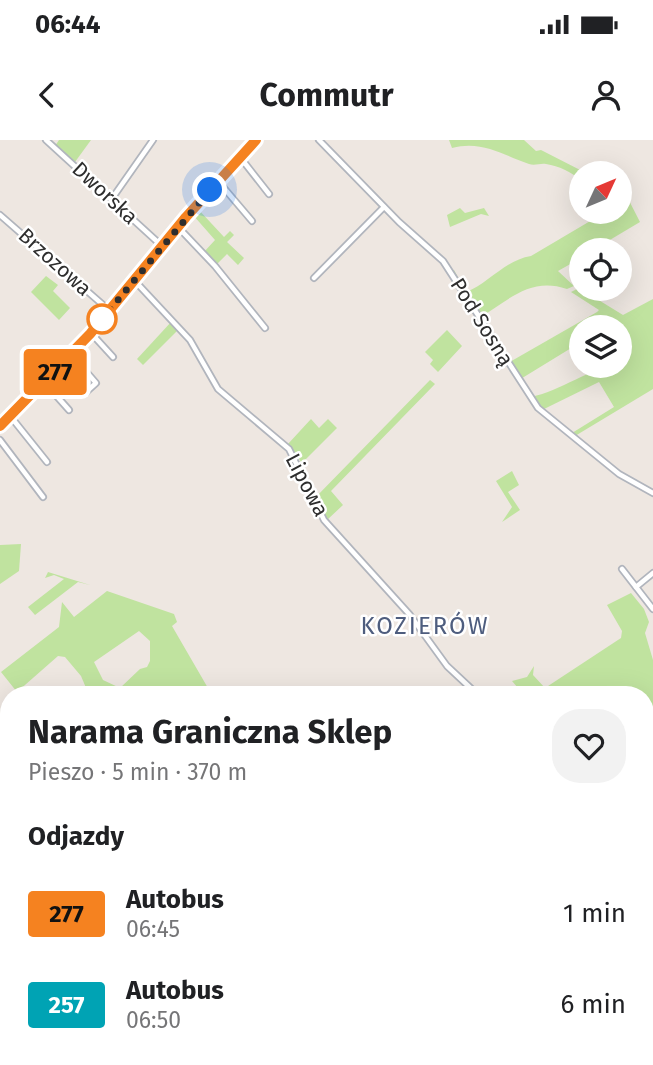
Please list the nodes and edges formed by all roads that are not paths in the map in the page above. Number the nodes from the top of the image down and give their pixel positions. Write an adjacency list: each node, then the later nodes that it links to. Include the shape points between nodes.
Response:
1 (46, 140): 8 (street, Dworska)
2 (153, 140): 8 (street)
3 (256, 140): 5 (street)
4 (319, 140): 9 (street, Pod Sosną)
5 (240, 157): 6 (street); 7 (street)
6 (218, 181): 11 (street); 12 (street)
7 (269, 194)
8 (111, 200): 13 (street, Dworska)
9 (384, 206): 14 (street); 28 (street, Pod Sosną, via 443,261 538,408 619,474)
10 (0, 215): 16 (street, Brzozowa)
11 (252, 221)
12 (178, 227): 13 (street); 17 (street)
13 (162, 246): 15 (street)
14 (314, 278)
15 (134, 280): 16 (street); 34 (street, Lipowa, via 190,340 224,396 289,449 324,520)
16 (110, 311): 18 (street)
17 (265, 328)
18 (91, 333): 19 (street); 20 (street)
19 (71, 354): 21 (street); 22 (street, via 96,383)
20 (113, 357)
21 (45, 383): 23 (street); 24 (street)
22 (85, 393)
23 (69, 410)
24 (11, 417): 25 (street); 27 (street)
25 (0, 425)
26 (0, 440): 29 (street)
27 (47, 462)
28 (653, 493)
29 (43, 497)
30 (622, 569): 32 (street)
31 (653, 573): 32 (street)
32 (636, 587): 33 (street)
33 (653, 610)
34 (468, 686)

